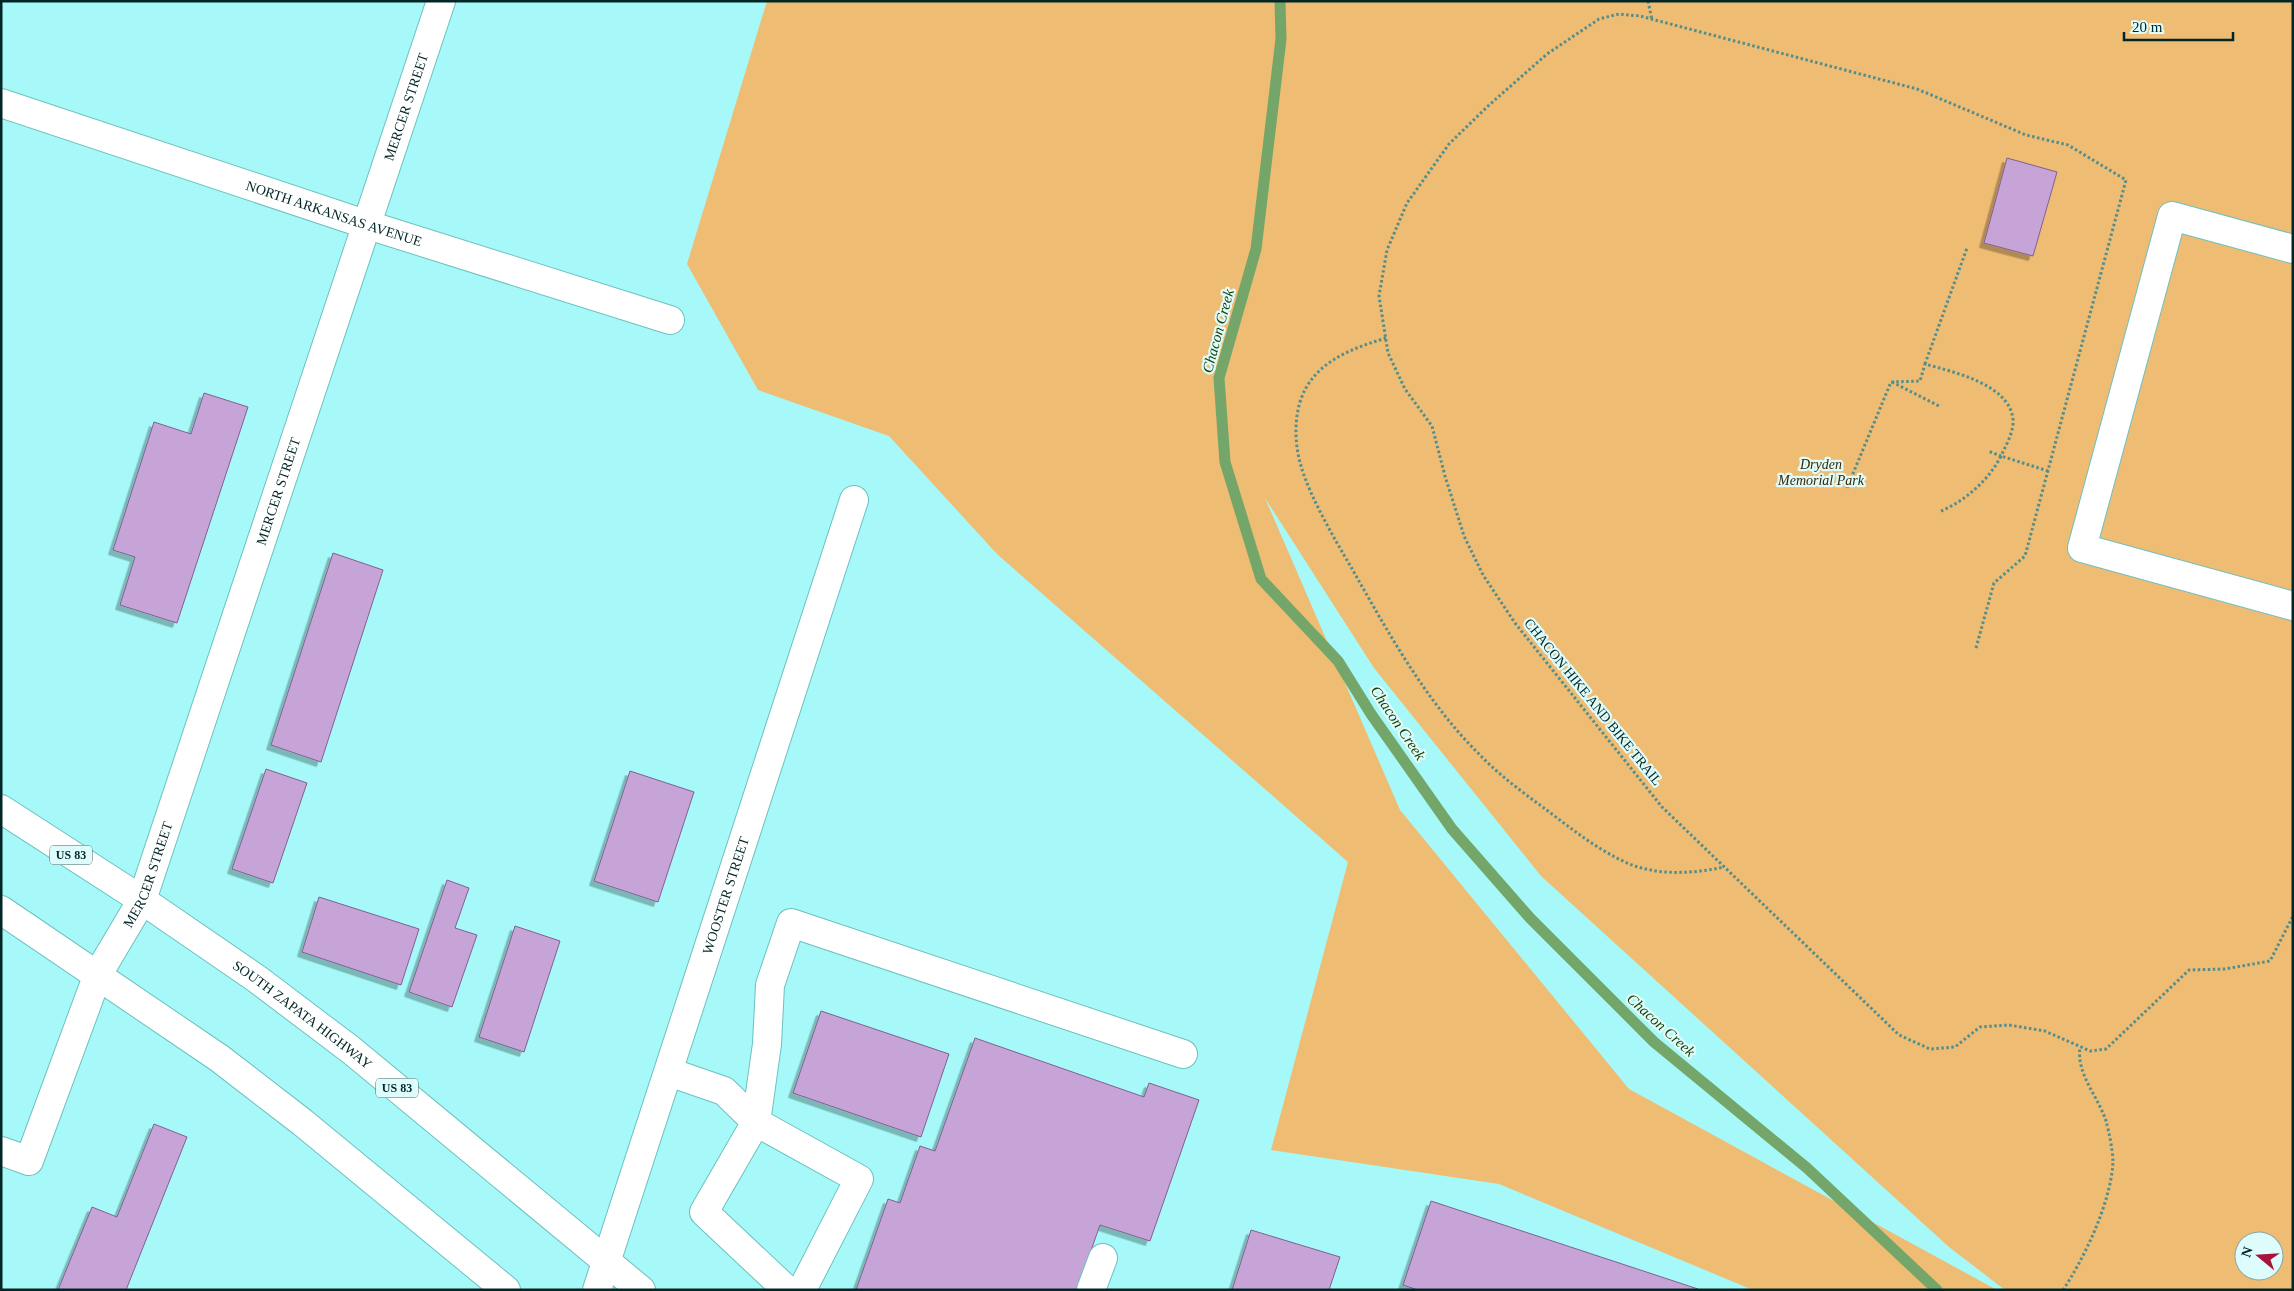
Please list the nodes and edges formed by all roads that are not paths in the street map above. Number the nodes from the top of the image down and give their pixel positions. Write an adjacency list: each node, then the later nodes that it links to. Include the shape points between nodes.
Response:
1 (441, 1): 3 (street, MERCER STREET)
2 (1, 103): 3 (street, NORTH ARKANSAS AVENUE)
3 (368, 224): 5 (street, NORTH ARKANSAS AVENUE); 9 (street, MERCER STREET)
4 (2293, 249): 7 (street, via 2172,216 2082,548)
5 (670, 320)
6 (854, 500): 13 (street, WOOSTER STREET)
7 (2293, 606)
8 (1, 809): 9 (street, US 83)
9 (142, 900): 11 (street, MERCER STREET); 17 (street, SOUTH ZAPATA HIGHWAY / US 83, via 257,979 351,1050)
10 (1, 910): 11 (street)
11 (98, 974): 15 (street, MERCER STREET, via 29,1161); 18 (street, via 219,1058)
12 (1183, 1054): 14 (street, via 792,924 770,985 767,1044)
13 (669, 1072): 14 (street, via 724,1091); 17 (street, WOOSTER STREET)
14 (756, 1122): 21 (street, via 704,1212); 22 (street, via 859,1179)
15 (1, 1151)
16 (1103, 1258): 23 (street)
17 (607, 1260): 19 (street, WOOSTER STREET); 20 (street, SOUTH ZAPATA HIGHWAY / US 83)
18 (506, 1290)
19 (597, 1290)
20 (641, 1290)
21 (787, 1290)
22 (802, 1290)
23 (1091, 1290)

